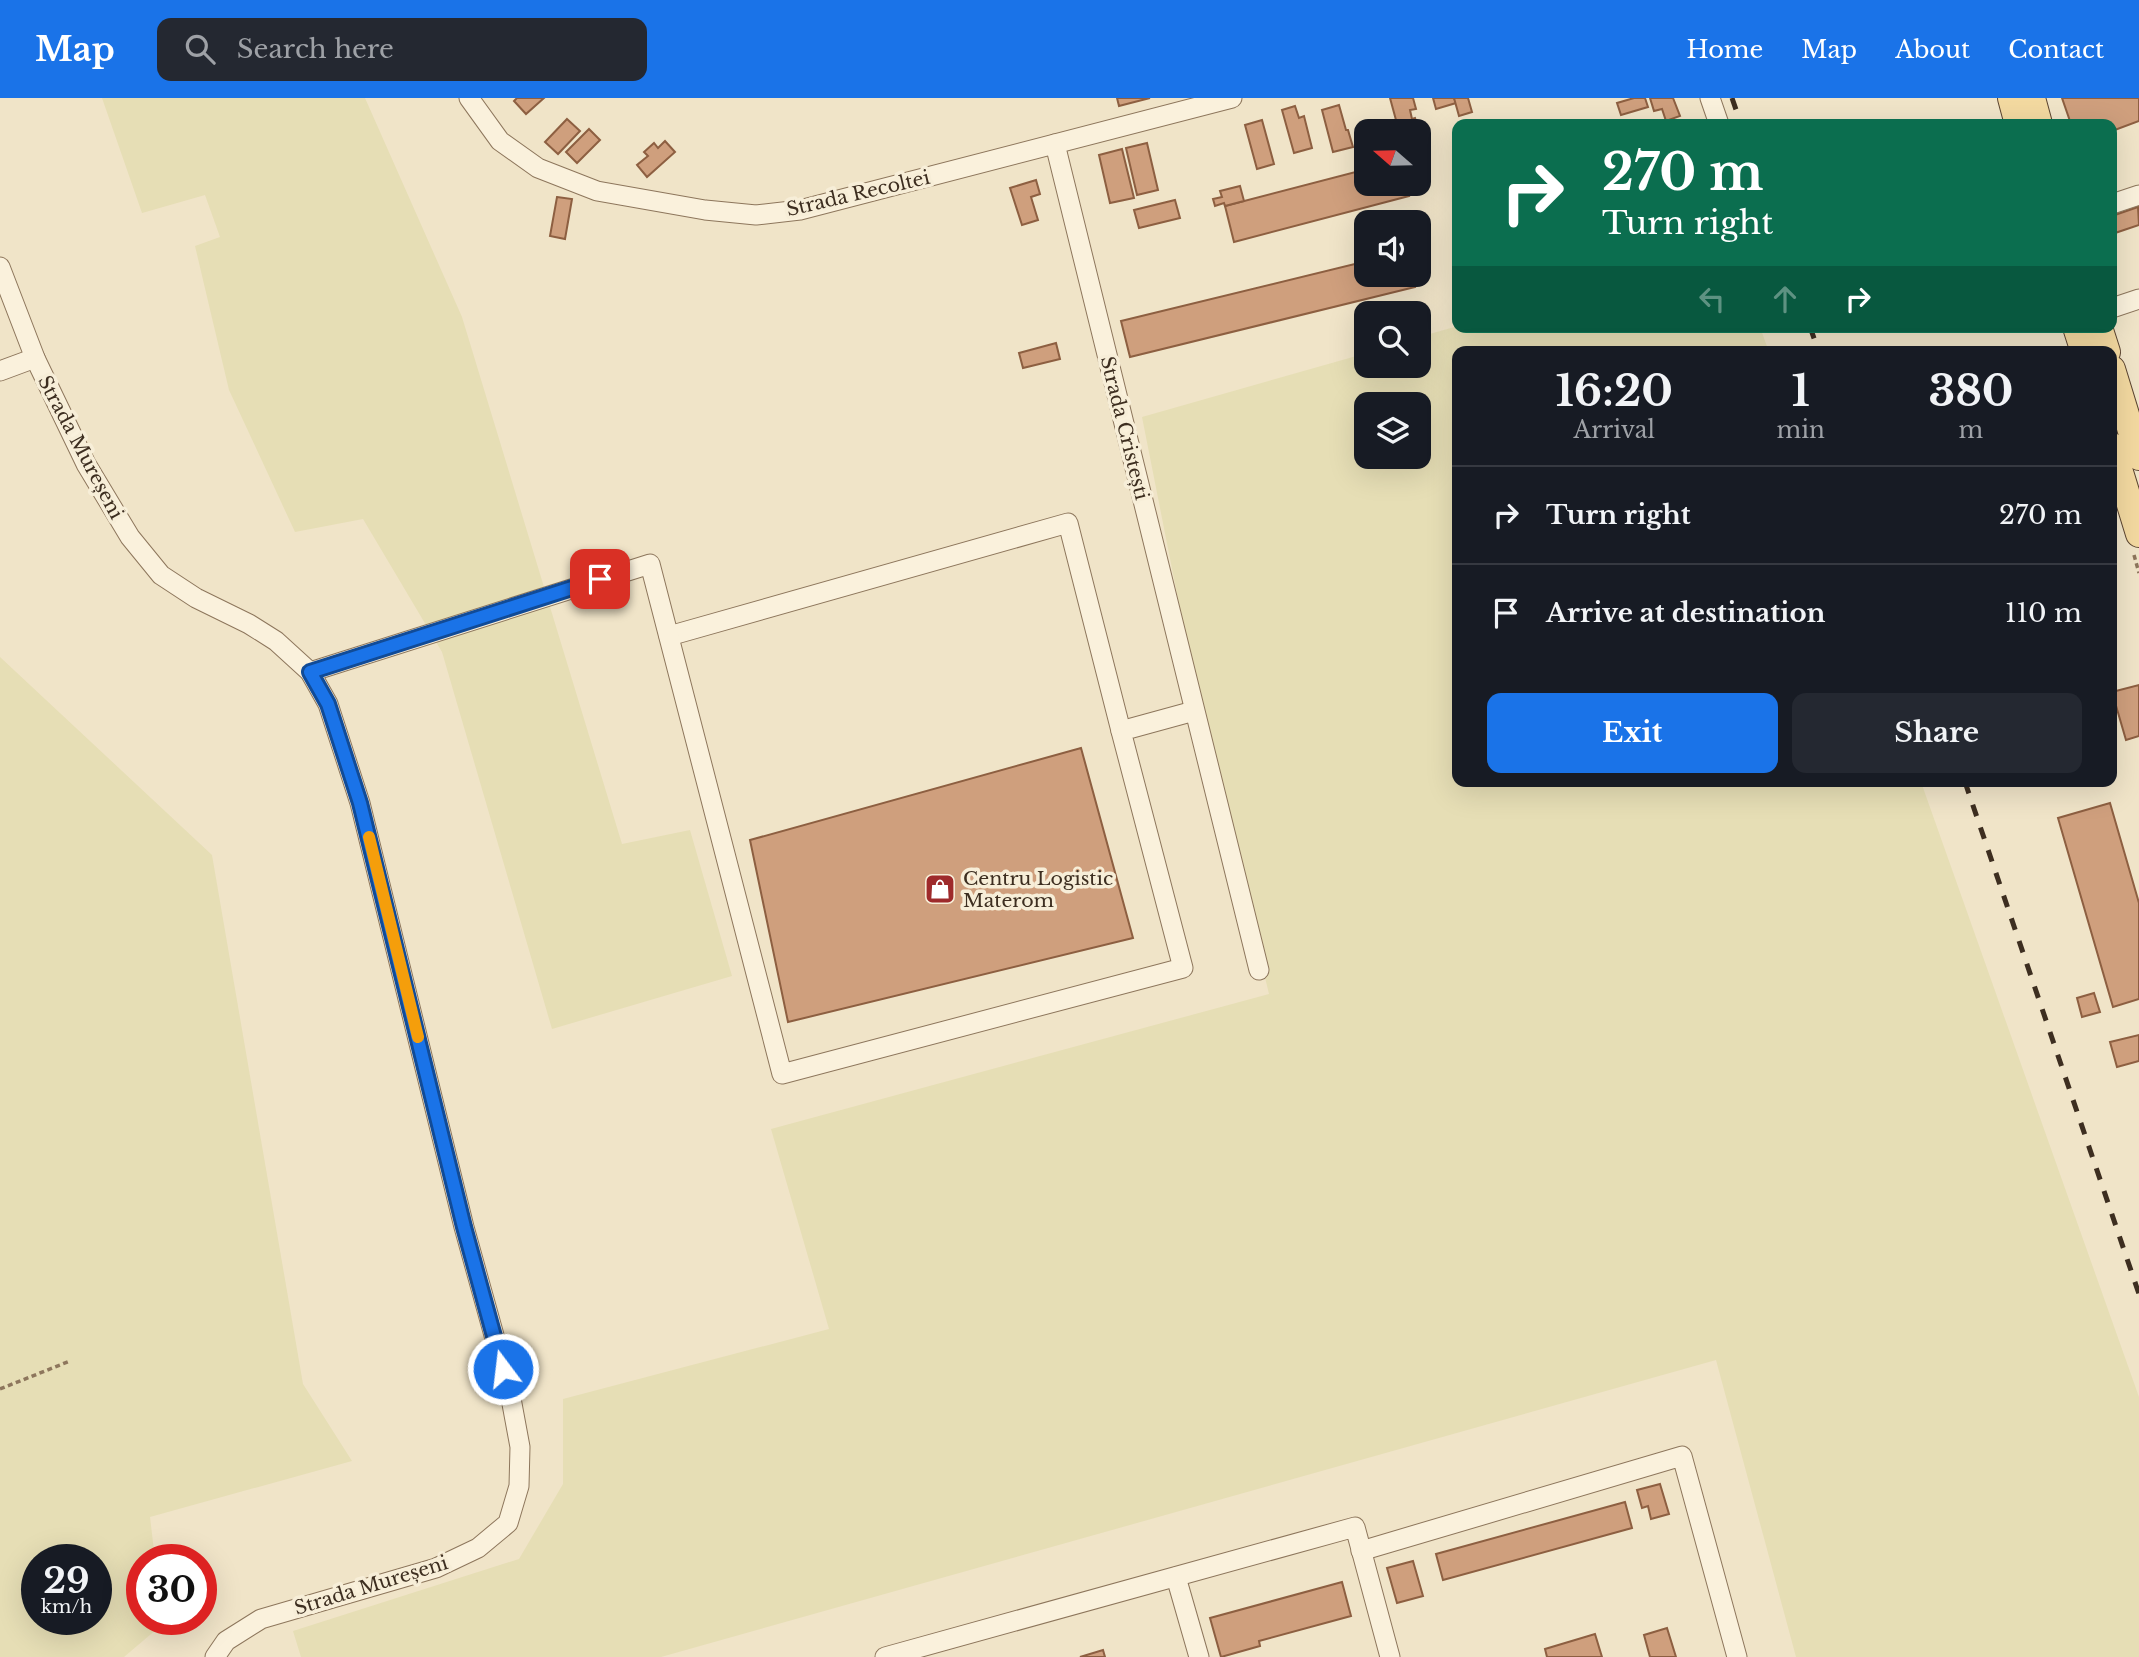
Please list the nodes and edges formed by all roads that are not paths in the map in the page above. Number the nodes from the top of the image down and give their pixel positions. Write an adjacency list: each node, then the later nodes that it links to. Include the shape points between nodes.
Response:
1 (469, 98): 9 (street, Strada Recoltei, via 500,141 538,168 597,191 756,215 800,210)
2 (1232, 98): 9 (street, Strada Recoltei)
3 (1710, 98): 6 (street)
4 (2011, 98): 7 (main road)
5 (2032, 98): 8 (main road)
6 (1717, 119)
7 (2017, 119)
8 (2038, 119)
9 (1055, 144): 24 (street, Strada Cristești)
10 (2139, 195): 11 (street)
11 (2117, 202)
12 (0, 267): 15 (street, Strada Mureșeni)
13 (2139, 299): 14 (street)
14 (2117, 306)
15 (35, 358): 16 (street); 23 (street, Strada Mureșeni, via 86,464 130,537 161,575 276,641)
16 (0, 371)
17 (2117, 377): 18 (main road)
18 (2131, 400): 19 (main road)
19 (2139, 457)
20 (2117, 462): 21 (main road)
21 (2139, 534)
22 (669, 636): 23 (street, via 650,564); 25 (street, via 1068,523); 25 (street, via 782,1074 1183,968)
23 (310, 672): 29 (street, Strada Mureșeni, via 328,704 360,803 464,1227 510,1393 520,1447 519,1486 508,1523 478,1548 436,1569 261,1619 226,1641)
24 (1194, 711): 25 (street); 26 (street, Strada Cristești)
25 (1122, 731)
26 (1259, 971)
27 (1361, 1551): 28 (street, via 1355,1528); 32 (street); 33 (street, via 1682,1456)
28 (1176, 1577): 30 (street); 31 (street)
29 (215, 1657)
30 (885, 1657)
31 (1199, 1657)
32 (1390, 1657)
33 (1737, 1657)

